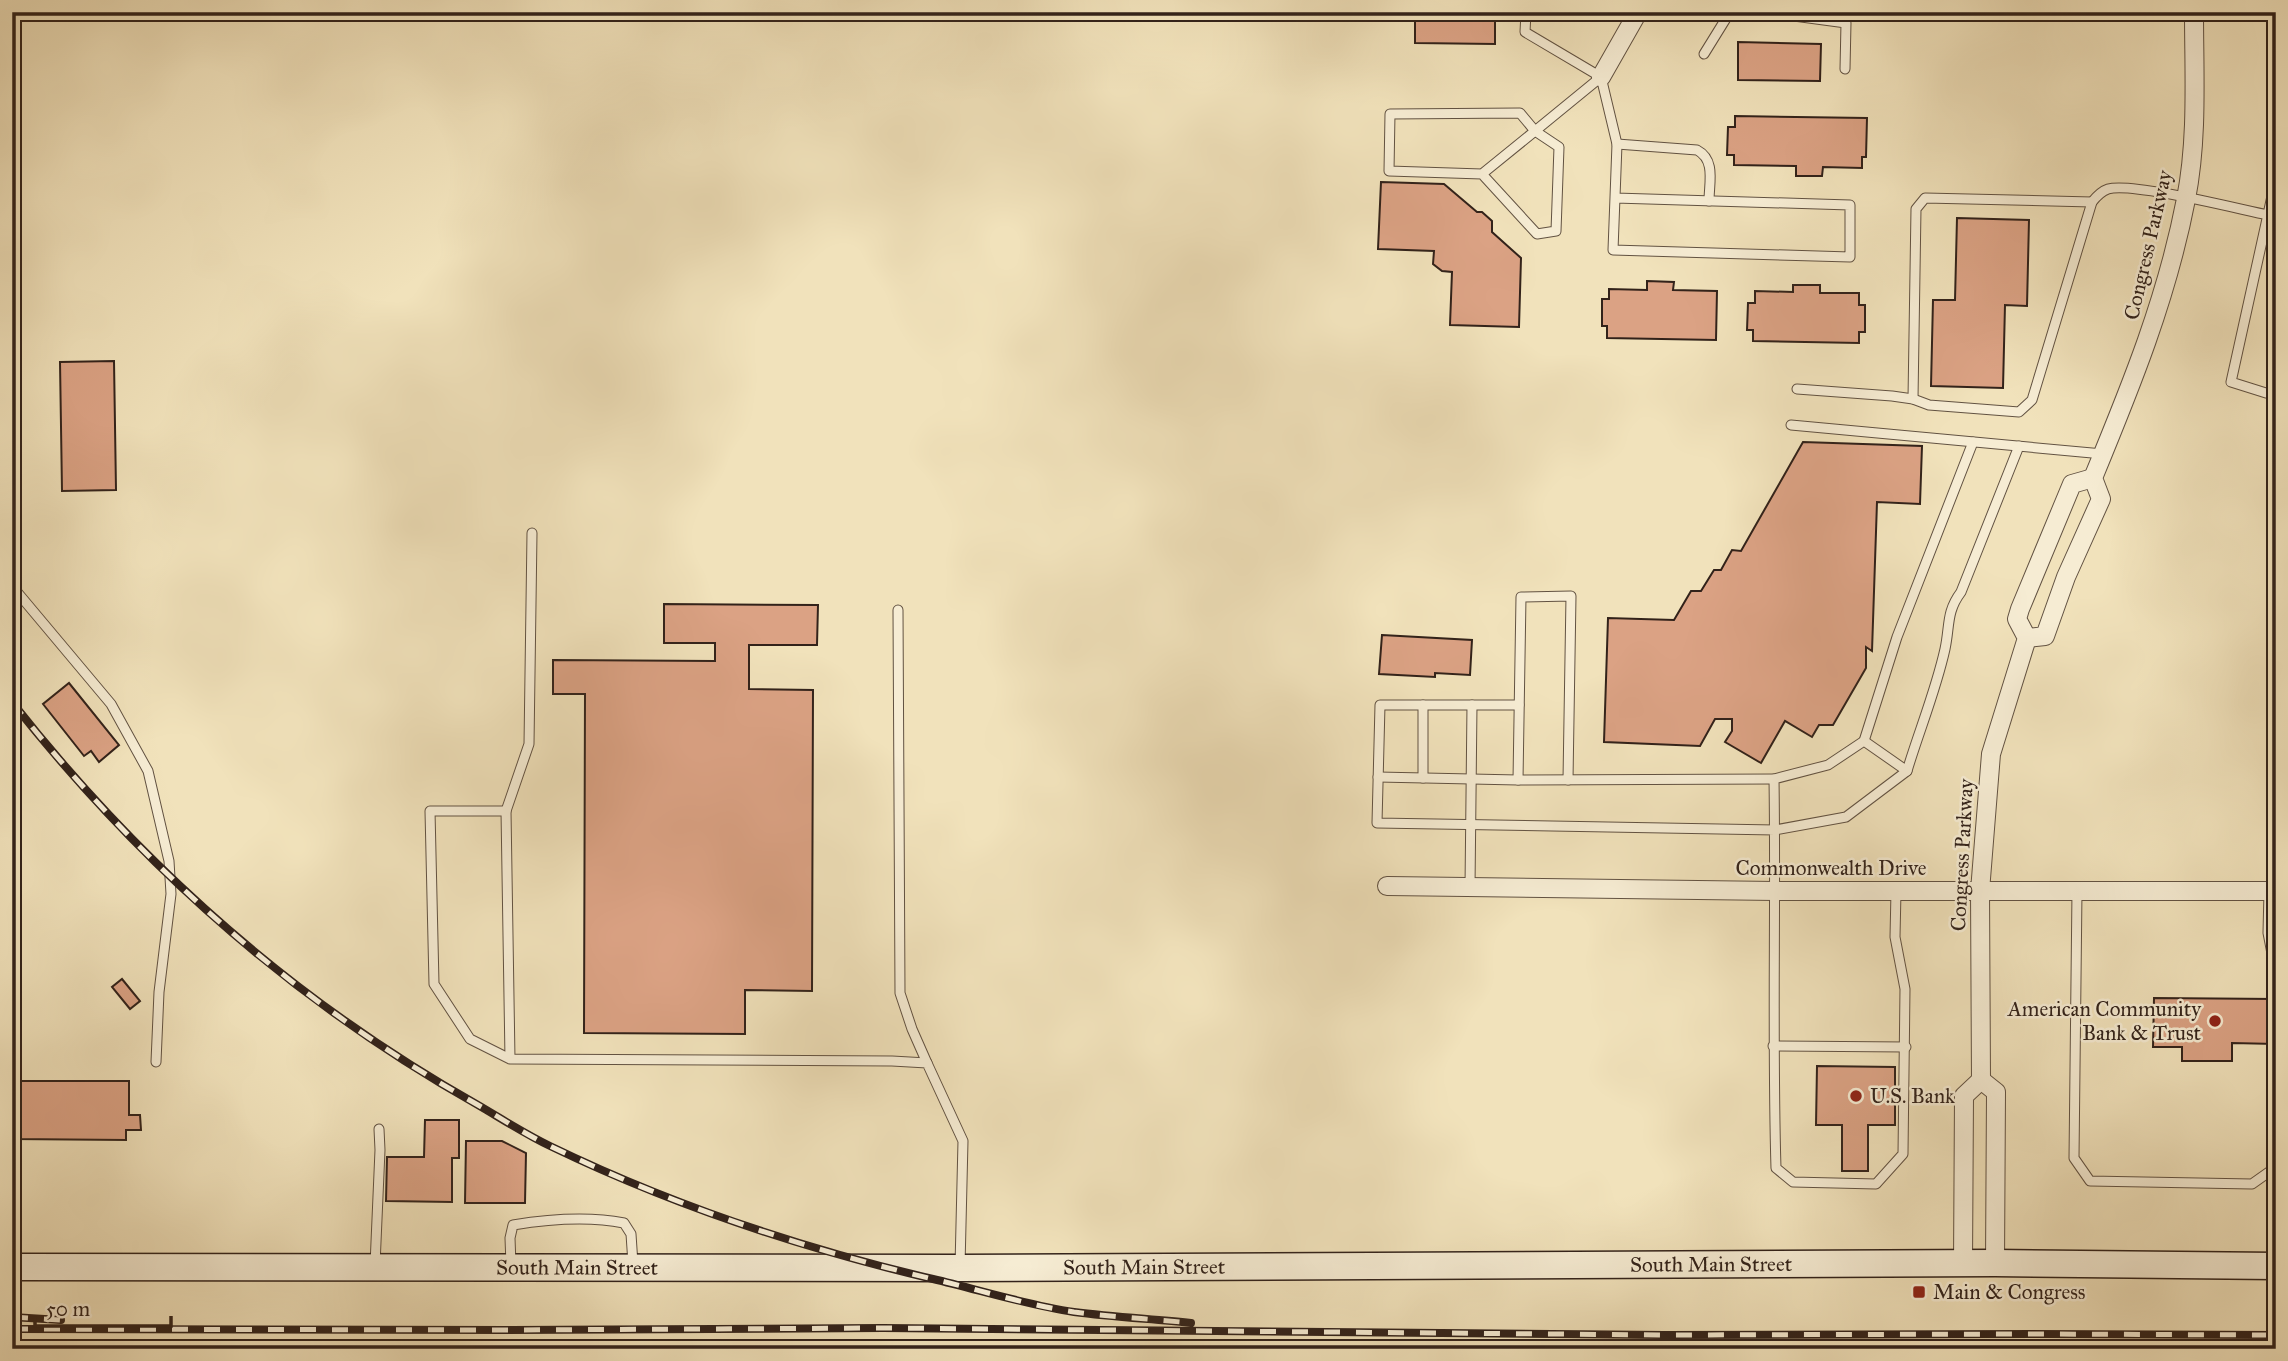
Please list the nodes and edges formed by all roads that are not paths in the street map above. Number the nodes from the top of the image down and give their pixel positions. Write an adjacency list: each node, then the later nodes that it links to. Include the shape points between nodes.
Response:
1 (1526, 12): 9 (lane, via 1525,32)
2 (1638, 12): 9 (street)
3 (1730, 12): 7 (lane)
4 (1765, 12): 6 (lane)
5 (2194, 12): 15 (street, Congress Parkway, via 2195,112)
6 (1794, 14): 8 (lane, via 1846,23)
7 (1704, 54)
8 (1845, 69)
9 (1601, 77): 10 (lane); 11 (lane)
10 (1535, 131): 12 (lane); 12 (lane, via 1559,147 1556,232 1537,234); 12 (lane, via 1520,113 1390,114 1389,171)
11 (1618, 144): 14 (lane); 16 (lane, via 1697,150 1705,155 1710,163)
12 (1482, 174)
13 (2276, 178): 18 (lane)
14 (1615, 198): 16 (lane); 16 (lane, via 1613,250 1850,257 1850,205)
15 (2186, 198): 17 (lane, via 2109,189); 18 (lane); 25 (street, Congress Parkway, via 2159,307)
16 (1709, 201)
17 (2092, 202): 21 (lane, via 2032,400 2019,412 1929,405); 21 (lane, via 1925,198 1920,203 1916,209)
18 (2268, 215): 20 (lane, via 2231,382)
19 (1797, 389): 21 (lane)
20 (2276, 393)
21 (1913, 399)
22 (1791, 425): 23 (lane)
23 (1973, 442): 24 (lane); 34 (lane, via 1897,637)
24 (2019, 446): 25 (lane); 35 (lane, via 1953,603 1945,647)
25 (2103, 454): 26 (street, Congress Parkway)
26 (2093, 478): 30 (street, Congress Parkway, via 2101,499 2045,636); 30 (street, Congress Parkway, via 2072,484 2038,562 2017,618)
27 (532, 533): 42 (lane, via 529,744)
28 (12, 586): 56 (lane, via 111,704 148,771 169,862 171,894)
29 (898, 610): 57 (lane, via 900,993)
30 (2027, 638): 49 (street, Congress Parkway, via 1991,754)
31 (1423, 705): 32 (lane); 36 (lane, via 1380,705); 37 (lane)
32 (1472, 705): 33 (lane); 38 (lane)
33 (1519, 705): 40 (lane); 41 (lane, via 1521,597 1571,596)
34 (1864, 741): 35 (lane); 39 (lane, via 1828,765)
35 (1907, 771): 44 (lane, via 1846,817)
36 (1378, 777): 37 (lane); 43 (lane, via 1377,823)
37 (1423, 778): 38 (lane)
38 (1470, 779): 40 (lane); 43 (lane)
39 (1774, 779): 41 (lane); 44 (lane)
40 (1518, 780): 41 (lane)
41 (1568, 780)
42 (506, 811): 55 (lane); 55 (lane, via 430,811 430,824 434,984 470,1039)
43 (1470, 826): 44 (lane); 46 (lane)
44 (1774, 830): 47 (lane)
45 (1387, 886): 46 (street, Commonwealth Drive)
46 (1470, 887): 47 (street, Commonwealth Drive)
47 (1775, 891): 48 (street, Commonwealth Drive); 53 (lane)
48 (1896, 891): 49 (street, Commonwealth Drive); 54 (lane, via 1895,937 1905,989)
49 (1980, 891): 50 (street, Commonwealth Drive); 58 (street, Congress Parkway)
50 (2077, 891): 51 (street, Commonwealth Drive); 60 (lane, via 2074,1158 2090,1181 2252,1184)
51 (2272, 891): 52 (lane, via 2268,933)
52 (2276, 974)
53 (1773, 1046): 54 (lane); 54 (lane, via 1776,1168 1793,1182 1876,1184 1903,1154)
54 (1906, 1047)
55 (510, 1059): 57 (lane)
56 (156, 1062)
57 (927, 1063): 68 (lane, via 963,1141)
58 (1981, 1080): 61 (street, Congress Parkway, via 1996,1092); 62 (street, via 1964,1096)
59 (379, 1129): 63 (lane)
60 (2276, 1167)
61 (1994, 1263): 62 (street, South Main Street); 64 (street, South Main Street)
62 (1964, 1264): 68 (street, South Main Street)
63 (375, 1266): 65 (street, South Main Street); 66 (street, South Main Street)
64 (2276, 1266)
65 (12, 1267)
66 (512, 1267): 67 (street, South Main Street); 67 (lane, via 513,1225 601,1218 624,1223 631,1234)
67 (634, 1267): 68 (street, South Main Street)
68 (960, 1268)

